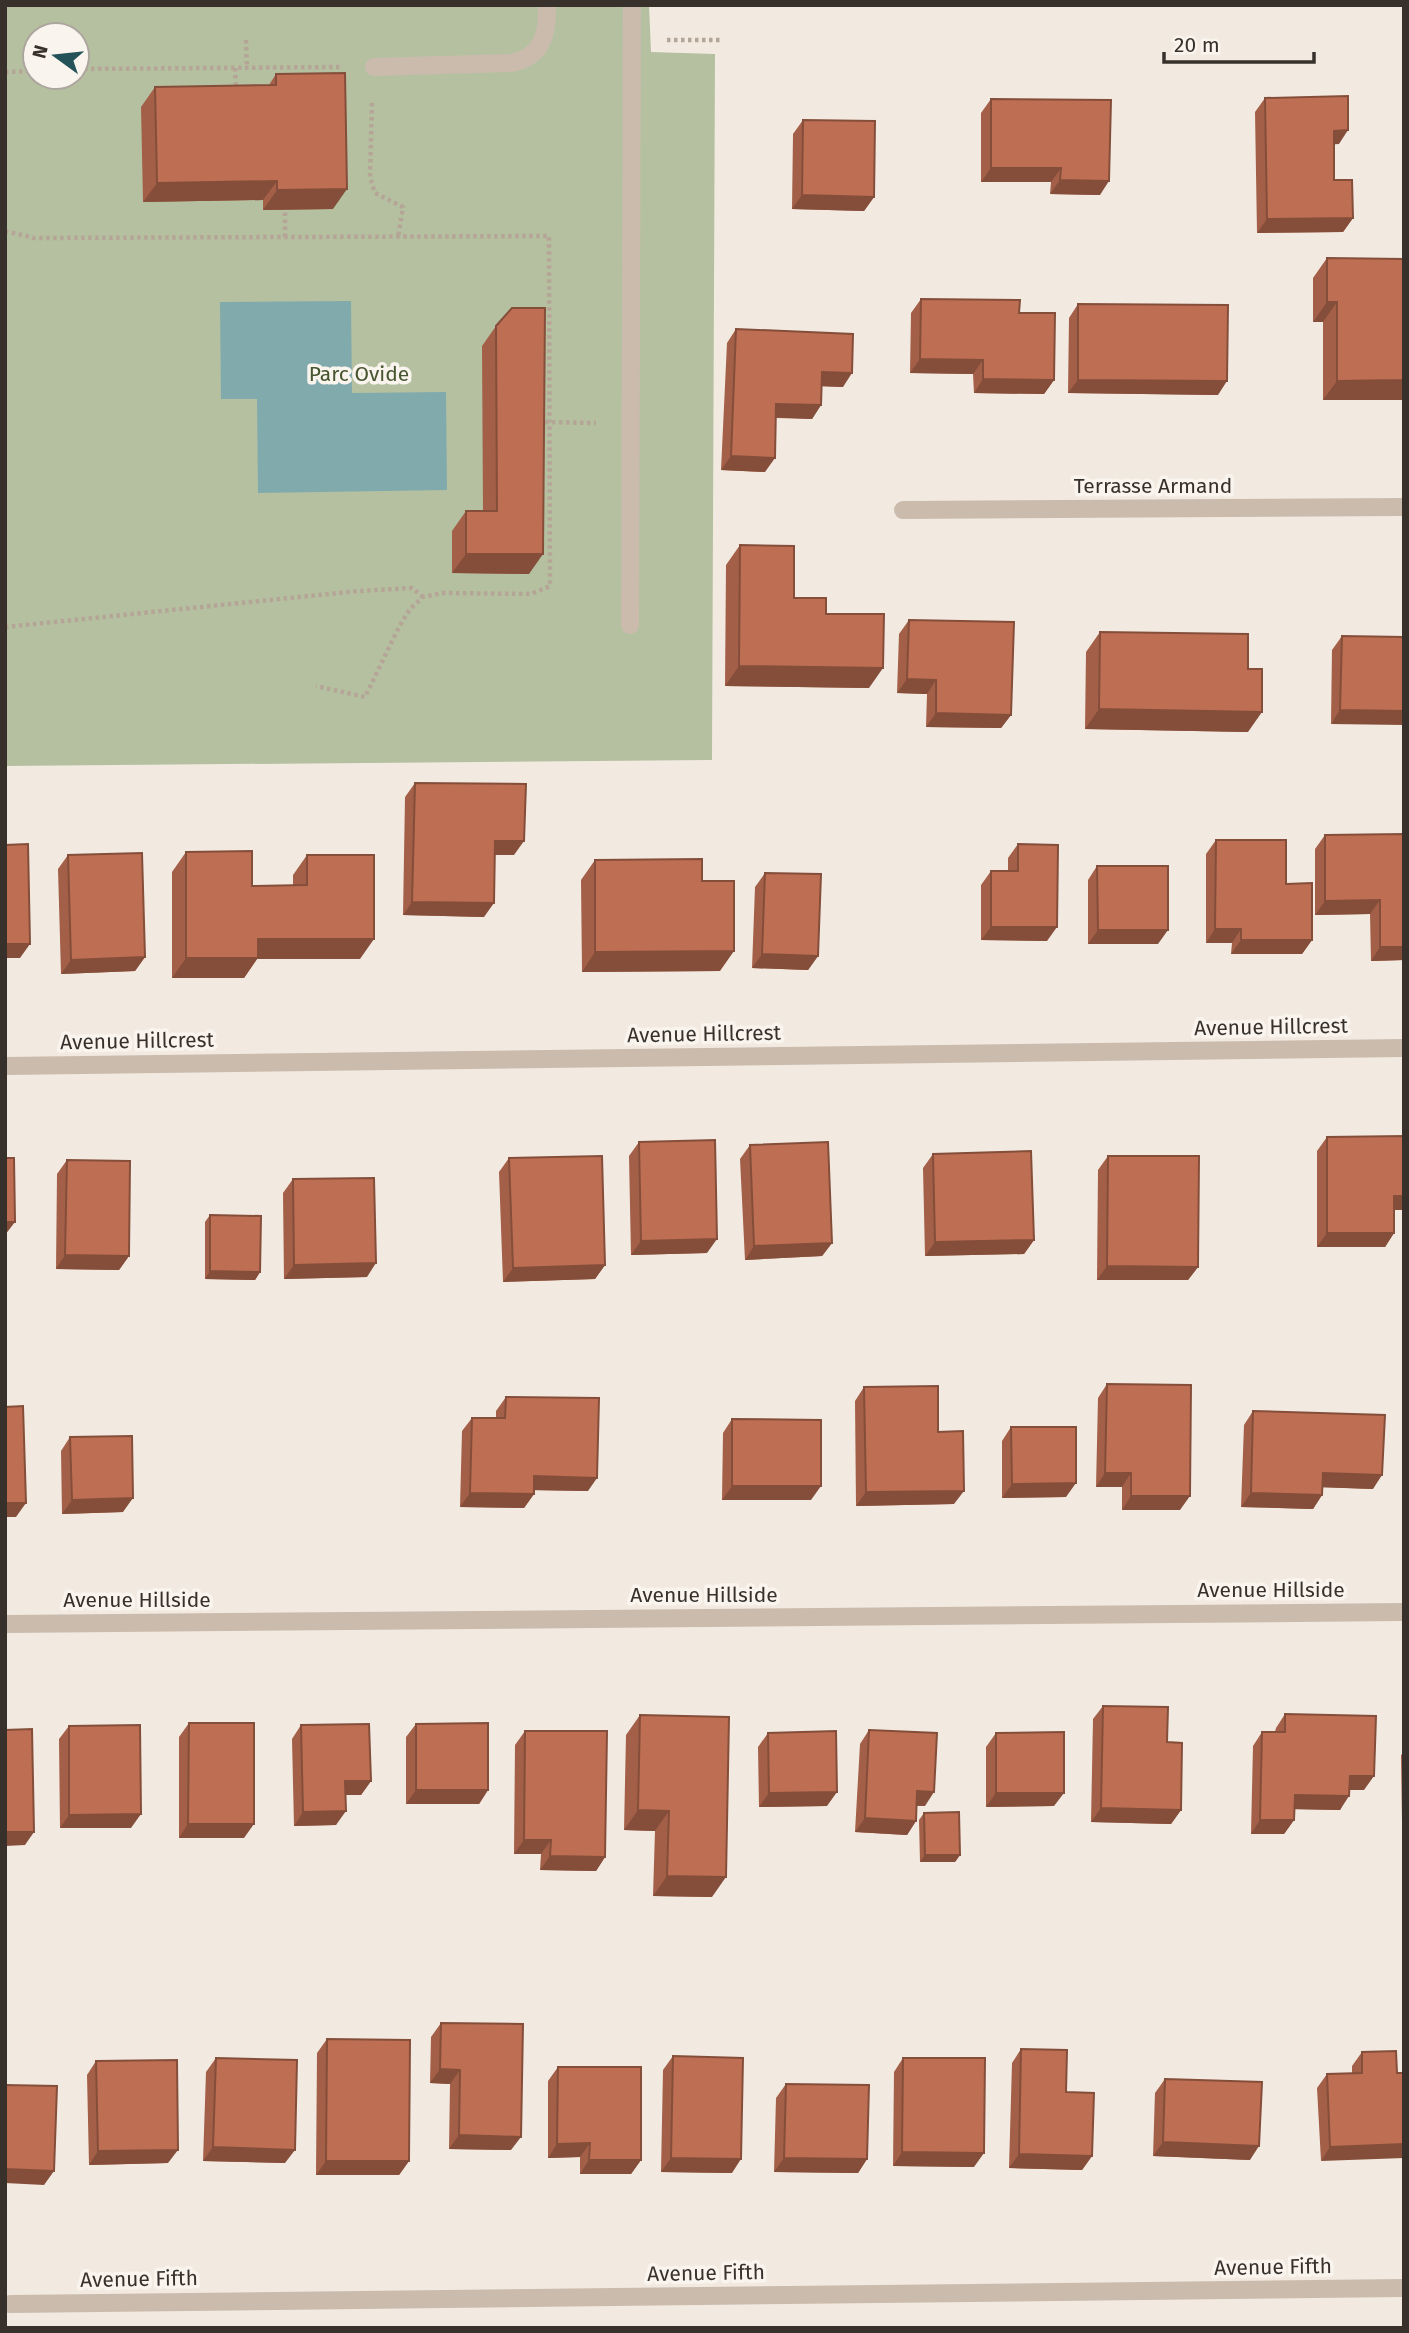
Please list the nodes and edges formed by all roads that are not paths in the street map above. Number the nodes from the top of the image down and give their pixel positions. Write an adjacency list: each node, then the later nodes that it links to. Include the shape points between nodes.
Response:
1 (547, 5): 3 (street, via 544,38 524,61)
2 (632, 5): 6 (street)
3 (374, 67)
4 (1404, 507): 5 (street, Terrasse Armand)
5 (903, 510)
6 (630, 625)
7 (1404, 1048): 8 (street, Avenue Hillcrest)
8 (5, 1066)
9 (1404, 1612): 10 (street, Avenue Hillside)
10 (5, 1624)
11 (1404, 2288): 12 (street, Avenue Fifth)
12 (10, 2304)

